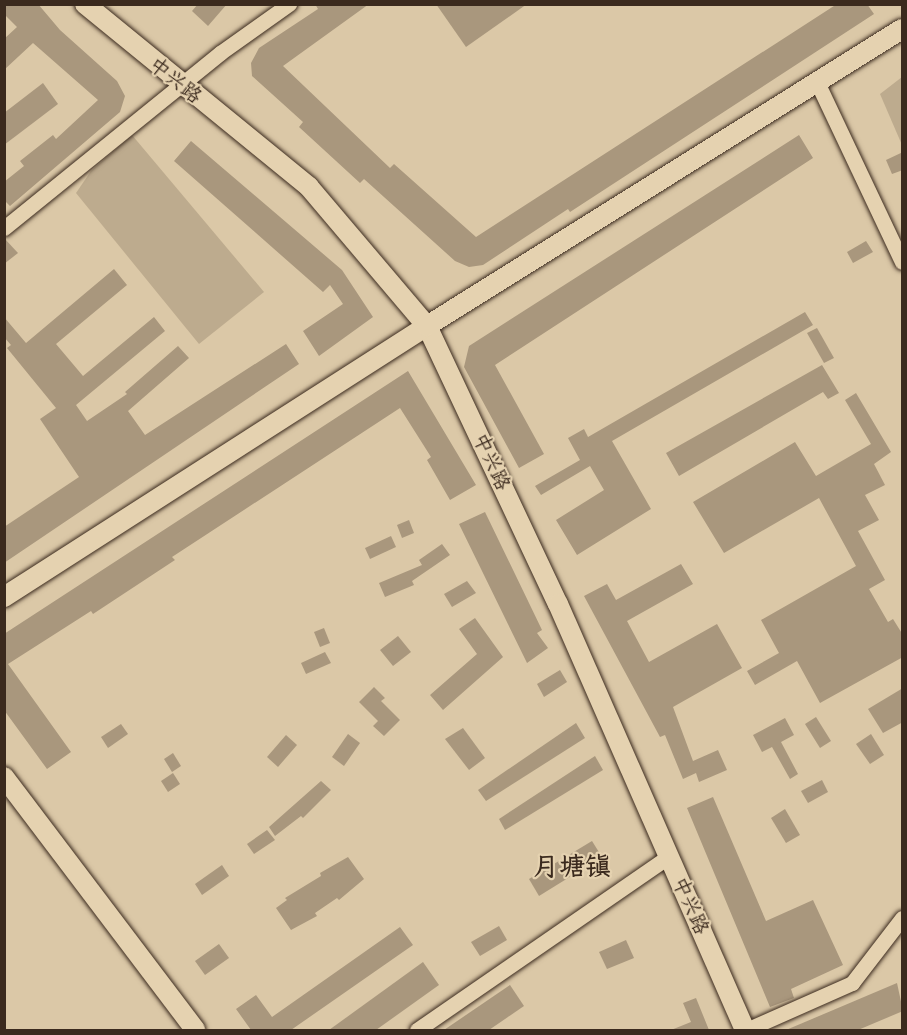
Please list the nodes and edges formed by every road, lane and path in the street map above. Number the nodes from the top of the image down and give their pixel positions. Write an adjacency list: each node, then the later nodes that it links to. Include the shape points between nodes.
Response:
1 (85, 4): 5 (main road, 中兴路)
2 (289, 4): 5 (street, via 220,53)
3 (903, 29): 4 (main road)
4 (817, 82): 7 (street); 8 (main road)
5 (183, 86): 6 (street); 8 (main road, 中兴路, via 309,187)
6 (4, 228)
7 (903, 262)
8 (427, 326): 9 (main road); 11 (main road, 中兴路, via 558,603)
9 (4, 597)
10 (4, 777): 13 (main road)
11 (669, 856): 14 (street); 15 (main road, 中兴路)
12 (903, 918): 15 (street, via 852,983)
13 (195, 1030)
14 (417, 1030)
15 (745, 1030)

